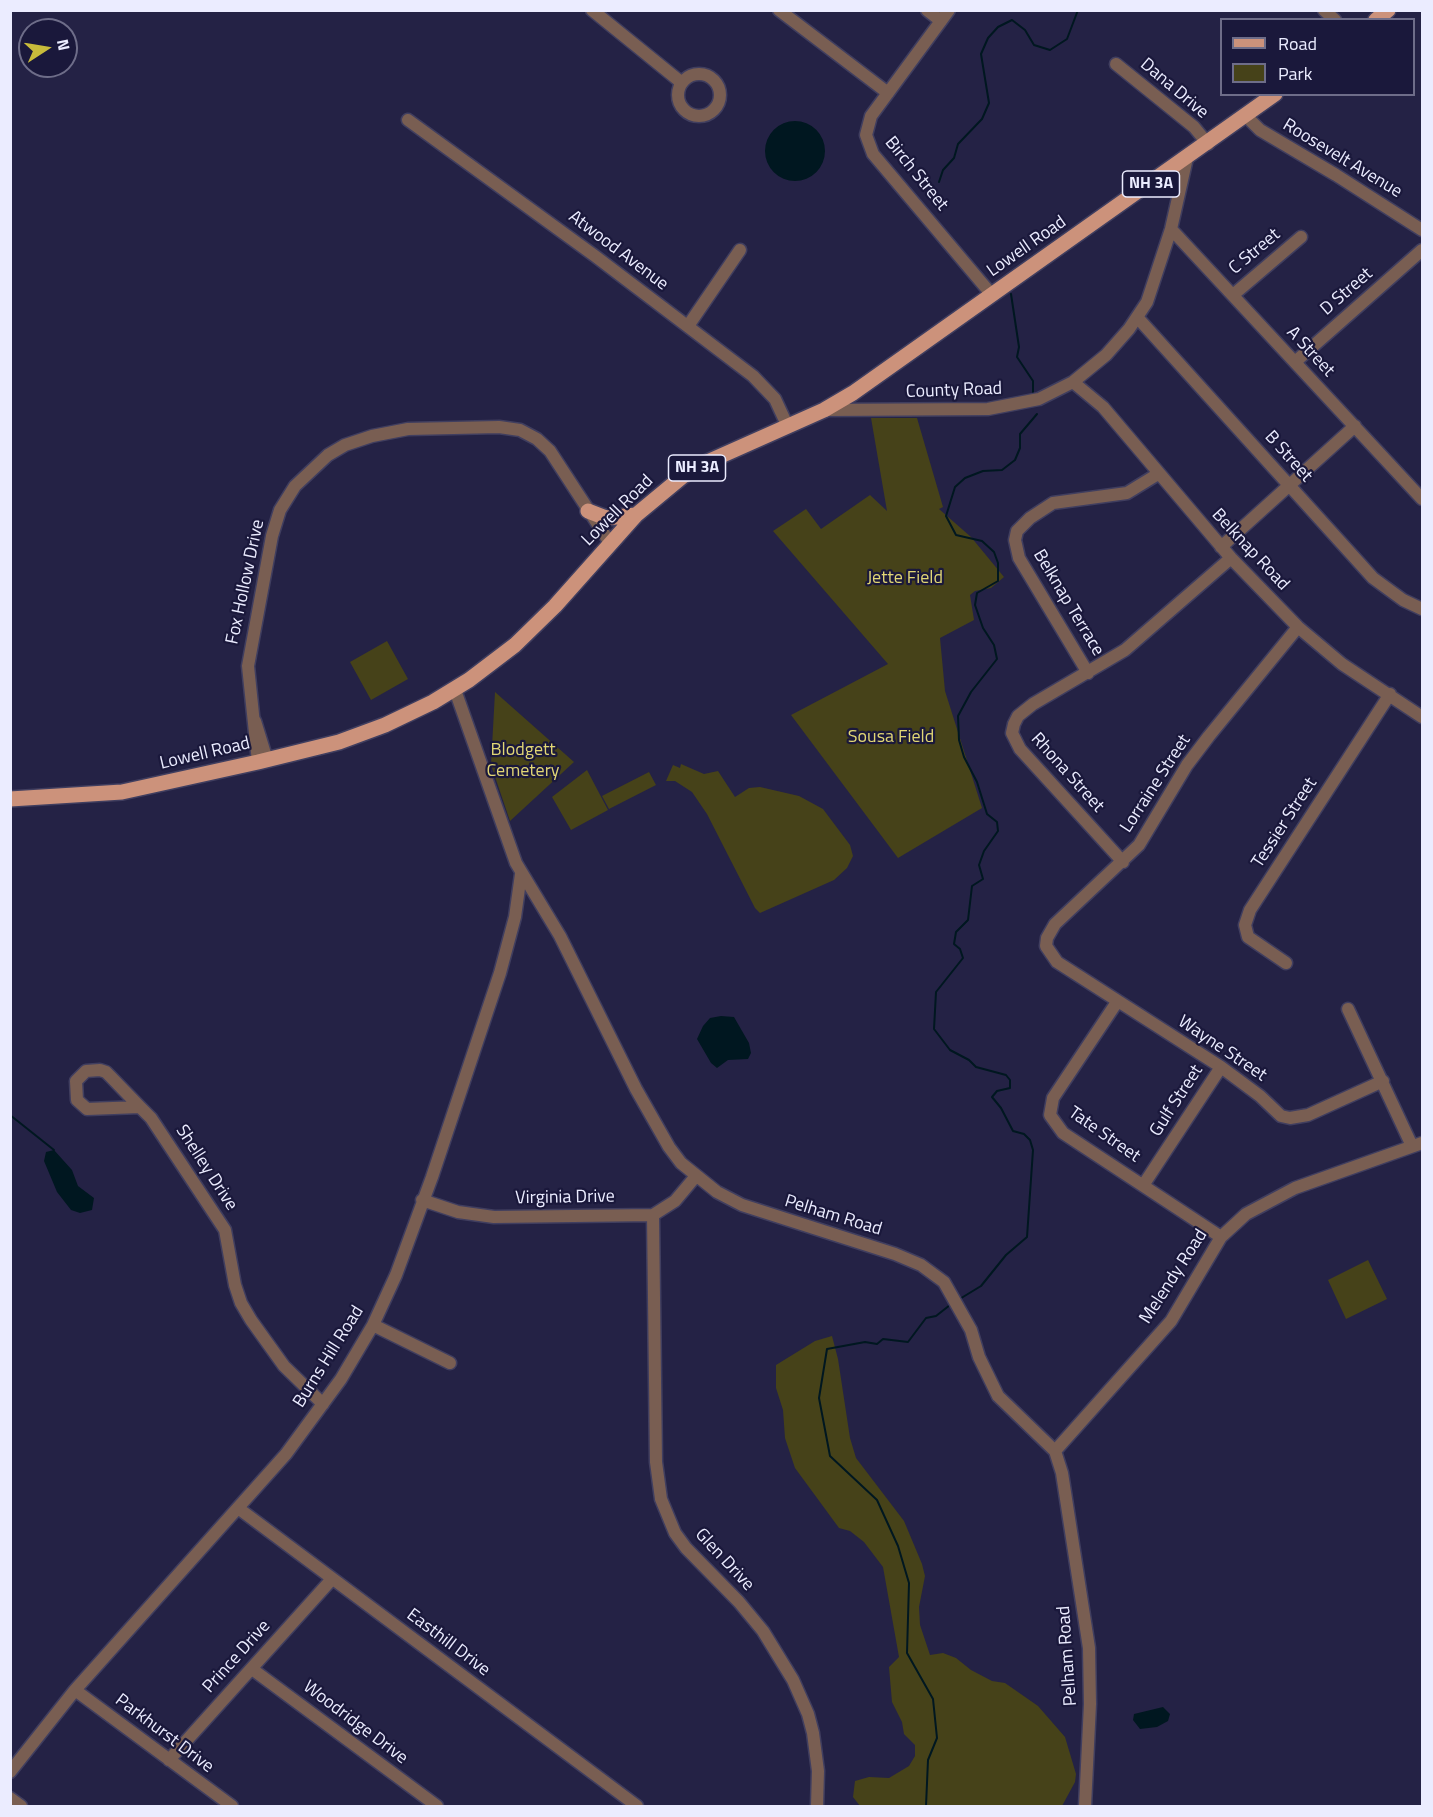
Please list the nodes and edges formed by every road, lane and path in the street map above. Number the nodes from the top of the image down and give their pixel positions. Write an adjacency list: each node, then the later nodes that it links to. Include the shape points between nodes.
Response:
1 (592, 10): 7 (street)
2 (779, 10): 8 (street)
3 (927, 10): 5 (street)
4 (949, 10): 5 (street, Birch Street)
5 (941, 21): 8 (street, Birch Street)
6 (1116, 64): 12 (street, Dana Drive, via 1194,127)
7 (682, 82)
8 (888, 93): 19 (street, Birch Street, via 866,125 868,145)
9 (1272, 96): 10 (main road, Lowell Road / NH 3A)
10 (1246, 116): 12 (main road, Lowell Road / NH 3A); 15 (street, Roosevelt Avenue, via 1260,130)
11 (408, 120): 22 (street, Atwood Avenue)
12 (1208, 144): 13 (main road, Lowell Road / NH 3A)
13 (1187, 158): 14 (street, County Road); 19 (main road, Lowell Road / NH 3A)
14 (1171, 229): 20 (street, A Street); 21 (street, County Road, via 1155,282)
15 (1422, 231)
16 (1301, 237): 20 (street, C Street)
17 (740, 250): 22 (street)
18 (1422, 250): 23 (street, D Street)
19 (992, 295): 25 (main road, Lowell Road / NH 3A)
20 (1233, 295): 23 (street, A Street)
21 (1137, 317): 24 (street, County Road, via 1106,355); 29 (street, B Street)
22 (688, 326): 27 (street, Atwood Avenue, via 767,389)
23 (1295, 362): 26 (street, A Street)
24 (1073, 382): 25 (street, County Road, via 1039,399 988,409); 28 (street, Belknap Road, via 1103,407)
25 (824, 410): 27 (main road, Lowell Road / NH 3A)
26 (1355, 426): 29 (street); 30 (street, A Street)
27 (788, 427): 32 (main road, Lowell Road / NH 3A, via 705,463 657,495)
28 (1158, 474): 34 (street, Belknap Road); 38 (street, Belknap Terrace, via 1116,496 1053,503 1017,531 1014,540 1019,558)
29 (1289, 486): 34 (street); 36 (street, B Street, via 1373,578)
30 (1420, 491)
31 (588, 511): 32 (main road, via 606,518); 33 (street, Fox Hollow Drive); 42 (street, Fox Hollow Drive, via 544,445 511,428 390,431 354,441 328,455 295,486 280,510 272,536 248,675 255,720 253,738)
32 (636, 515): 33 (main road, Lowell Road / NH 3A)
33 (609, 543): 39 (main road, Lowell Road / NH 3A, via 527,635)
34 (1221, 547): 35 (street, Belknap Road)
35 (1231, 558): 37 (street, Belknap Road); 38 (street, via 1125,650)
36 (1422, 609)
37 (1298, 627): 40 (street, Belknap Road, via 1342,664); 44 (street, Lorraine Street, via 1187,765 1139,845)
38 (1088, 673): 44 (street, Rhona Street, via 1026,710 1012,733 1020,749)
39 (455, 690): 42 (main road, Lowell Road / NH 3A, via 364,733); 45 (street, Pelham Road)
40 (1390, 694): 41 (street, Belknap Road); 47 (street, Tessier Street, via 1250,910 1245,925 1248,937)
41 (1422, 717)
42 (262, 761): 43 (main road, Lowell Road / NH 3A, via 122,792)
43 (10, 800)
44 (1124, 862): 46 (street, Lorraine Street, via 1050,930 1046,946)
45 (521, 874): 54 (street, Pelham Road, via 560,936 669,1147); 56 (street, Burns Hill Road, via 515,917 500,973)
46 (1051, 954): 48 (street, Wayne Street)
47 (1286, 963)
48 (1117, 1002): 50 (street, Wayne Street); 55 (street, Tate Street, via 1053,1098 1050,1115 1063,1133)
49 (1348, 1009): 51 (street)
50 (1221, 1067): 51 (street, Wayne Street, via 1281,1116 1290,1118 1325,1108); 55 (street, Gulf Street)
51 (1383, 1081): 53 (street)
52 (140, 1107): 52 (street, Shelley Drive, via 87,1109 77,1100 76,1081 86,1071 106,1072); 61 (street, Shelley Drive, via 225,1230 235,1285 251,1320 284,1366)
53 (1417, 1144): 58 (street, Melendy Road, via 1278,1196 1246,1214)
54 (696, 1176): 57 (street, via 675,1201); 62 (street, Pelham Road, via 717,1192 769,1215 895,1254 921,1265 944,1282 971,1330 998,1396)
55 (1144, 1184): 58 (street, Tate Street)
56 (422, 1200): 57 (street, Virginia Drive, via 458,1212 494,1217); 59 (street, Burns Hill Road, via 396,1275)
57 (653, 1215): 74 (street, Glen Drive, via 656,1462 661,1499 681,1541 763,1631 797,1688 813,1733)
58 (1221, 1237): 62 (street, Melendy Road, via 1171,1321)
59 (373, 1325): 60 (street); 61 (street, Burns Hill Road)
60 (450, 1363)
61 (322, 1404): 63 (street, Burns Hill Road, via 286,1454)
62 (1055, 1451): 75 (street, Pelham Road, via 1062,1473 1089,1648 1090,1716)
63 (238, 1509): 64 (street, Easthill Drive); 66 (street, Burns Hill Road)
64 (332, 1579): 65 (street, Prince Drive); 73 (street, Easthill Drive)
65 (252, 1669): 67 (street, Prince Drive); 72 (street, Woodridge Drive)
66 (75, 1690): 67 (street, Parkhurst Drive); 68 (street, Burns Hill Road)
67 (169, 1760): 71 (street, Parkhurst Drive)
68 (10, 1772)
69 (10, 1798): 70 (street)
70 (21, 1806)
71 (232, 1806)
72 (437, 1806)
73 (637, 1806)
74 (817, 1806)
75 (1084, 1806)

